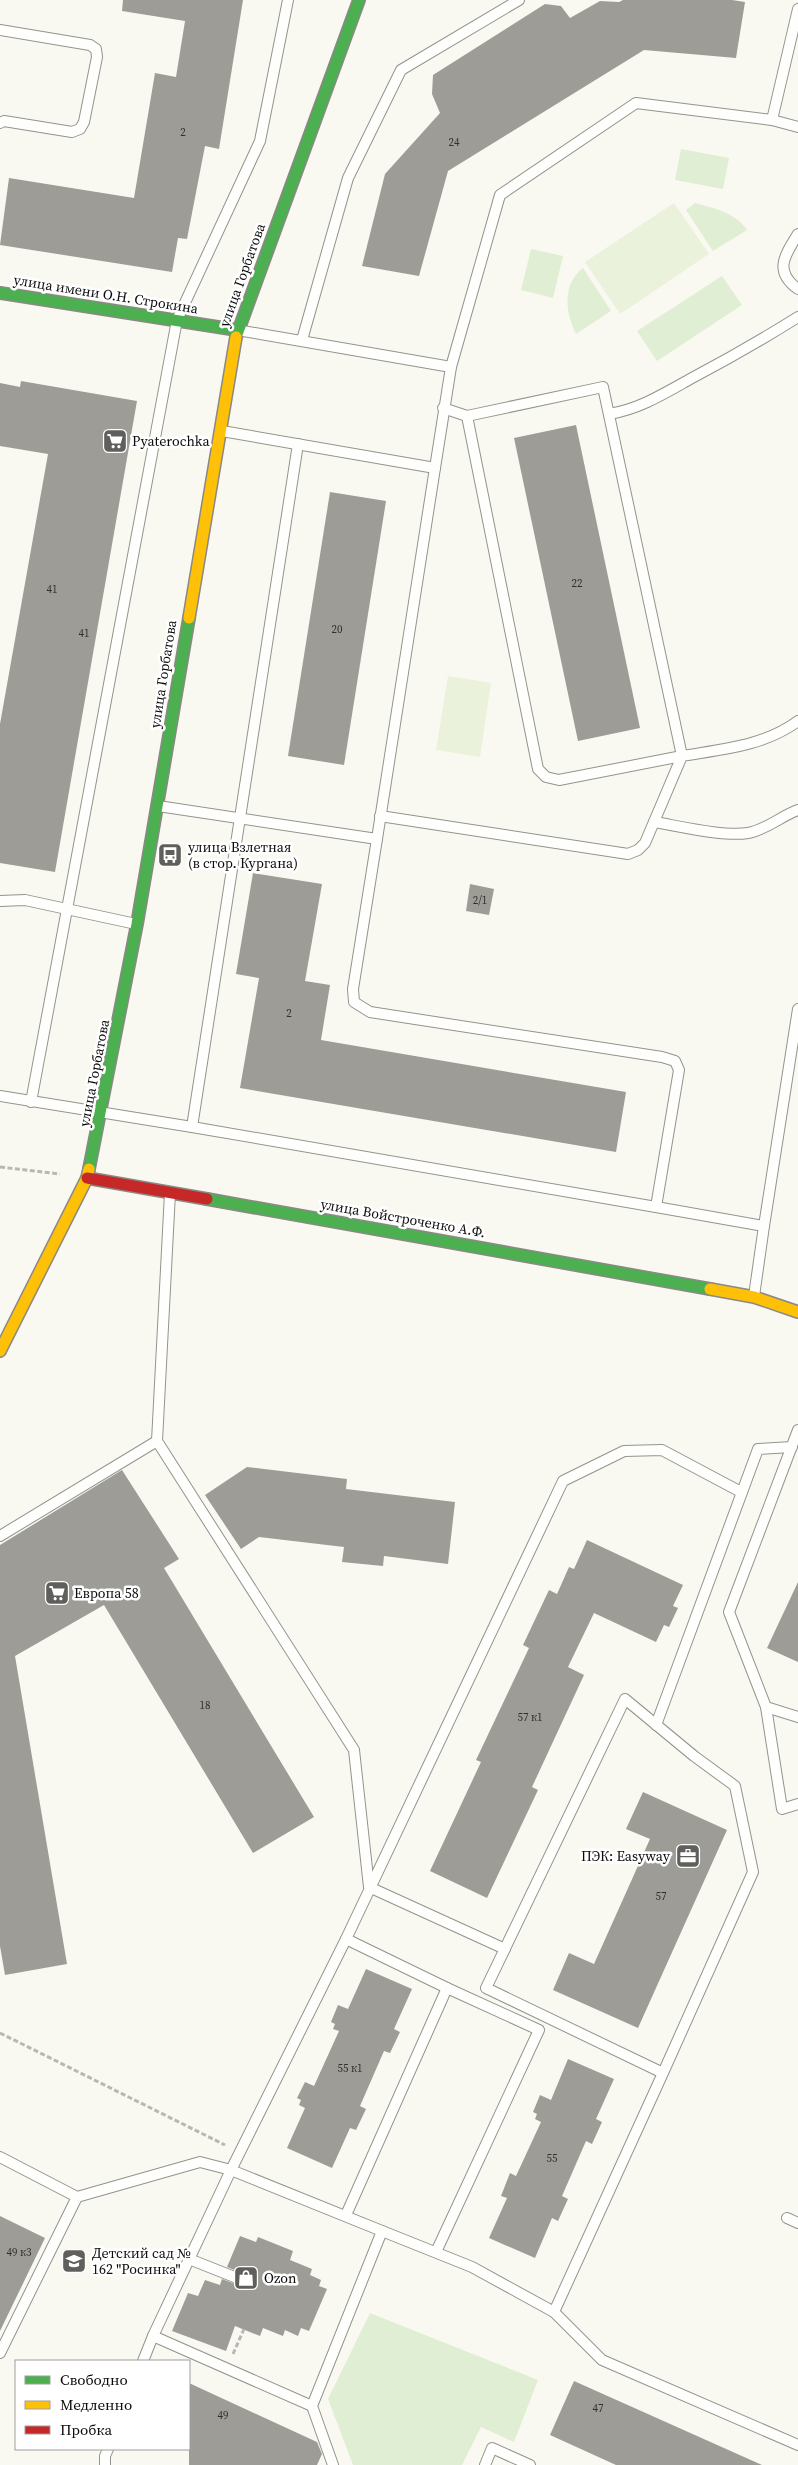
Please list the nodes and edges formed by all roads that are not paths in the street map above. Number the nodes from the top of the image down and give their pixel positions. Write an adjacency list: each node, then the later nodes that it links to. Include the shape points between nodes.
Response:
1 (288, 0): 13 (lane, via 260,141)
2 (358, 0): 14 (main road, улица Горбатова)
3 (518, 0): 15 (lane, via 401,70 348,178)
4 (798, 9): 6 (lane)
5 (0, 30): 7 (lane, via 90,45 96,49 97,57 80,129 72,132)
6 (772, 120): 8 (lane); 16 (lane, via 636,103 500,195)
7 (0, 122)
8 (798, 127)
9 (798, 234): 10 (lane, via 785,254 782,266 789,282)
10 (798, 289)
11 (0, 293): 13 (main road, улица имени О.Н. Строкина)
12 (798, 317): 18 (lane, via 751,347 647,403)
13 (177, 320): 14 (main road, улица имени О.Н. Строкина); 32 (lane)
14 (237, 330): 15 (lane); 20 (main road, улица Горбатова)
15 (302, 340): 16 (lane)
16 (451, 367): 17 (lane)
17 (443, 408): 19 (lane); 22 (lane)
18 (609, 414): 19 (lane, via 603,386); 24 (lane)
19 (466, 416): 24 (lane, via 538,769 546,777 559,780)
20 (218, 430): 21 (lane); 25 (main road, улица Горбатова)
21 (298, 444): 22 (lane); 28 (lane)
22 (435, 468): 27 (lane)
23 (798, 721): 24 (lane, via 786,730 748,746)
24 (682, 756): 29 (lane)
25 (157, 806): 28 (lane); 33 (main road, улица Горбатова)
26 (798, 810): 29 (lane, via 748,833)
27 (380, 816): 29 (lane, via 628,854 645,843); 30 (lane)
28 (238, 820): 30 (lane); 38 (lane)
29 (654, 822)
30 (377, 839): 41 (lane, via 352,989 354,1002 370,1012 676,1061 679,1070)
31 (0, 901): 32 (lane, via 25,900)
32 (68, 909): 33 (lane); 36 (lane)
33 (137, 924): 37 (main road, улица Горбатова)
34 (798, 1009): 42 (lane)
35 (0, 1096): 36 (lane)
36 (31, 1102): 37 (lane)
37 (102, 1112): 38 (lane); 39 (main road, улица Горбатова)
38 (192, 1127): 41 (lane)
39 (88, 1178): 40 (main road, улица Войстроченко А.Ф.); 45 (main road, улица Горбатова)
40 (170, 1191): 43 (main road, улица Войстроченко А.Ф.); 47 (lane)
41 (656, 1207): 42 (lane)
42 (764, 1226): 43 (lane)
43 (754, 1297): 44 (main road, улица Войстроченко А.Ф.)
44 (798, 1312)
45 (0, 1351)
46 (798, 1430): 48 (lane)
47 (157, 1441): 50 (lane); 55 (lane, via 354,1750)
48 (792, 1447): 49 (lane, via 758,1449); 51 (lane, via 729,1612)
49 (741, 1492): 53 (lane); 55 (lane, via 662,1450 624,1451 563,1481)
50 (0, 1536)
51 (766, 1707): 52 (lane); 54 (lane, via 782,1809)
52 (798, 1717)
53 (656, 1725): 57 (lane, via 624,1699); 59 (lane, via 735,1786 753,1872)
54 (798, 1804)
55 (369, 1887): 56 (lane); 57 (lane)
56 (346, 1939): 58 (lane); 61 (lane)
57 (505, 1949): 59 (lane, via 486,1988)
58 (446, 1988): 63 (lane); 67 (lane, via 539,2030)
59 (663, 2073): 70 (lane)
60 (0, 2157): 62 (lane)
61 (231, 2170): 62 (lane, via 200,2162); 63 (lane); 68 (lane)
62 (77, 2197): 72 (lane)
63 (346, 2215): 66 (lane)
64 (787, 2218): 65 (lane)
65 (798, 2223)
66 (382, 2231): 67 (lane); 74 (lane)
67 (436, 2252): 70 (lane, via 472,2267)
68 (189, 2259): 69 (lane); 71 (lane)
69 (237, 2278)
70 (554, 2312): 75 (lane, via 602,2360)
71 (153, 2336): 73 (lane); 74 (lane)
72 (0, 2354)
73 (143, 2360)
74 (312, 2406): 78 (lane)
75 (798, 2444)
76 (108, 2450): 77 (lane)
77 (105, 2465)
78 (333, 2465)
79 (485, 2465): 80 (lane, via 492,2448)
80 (530, 2465)

